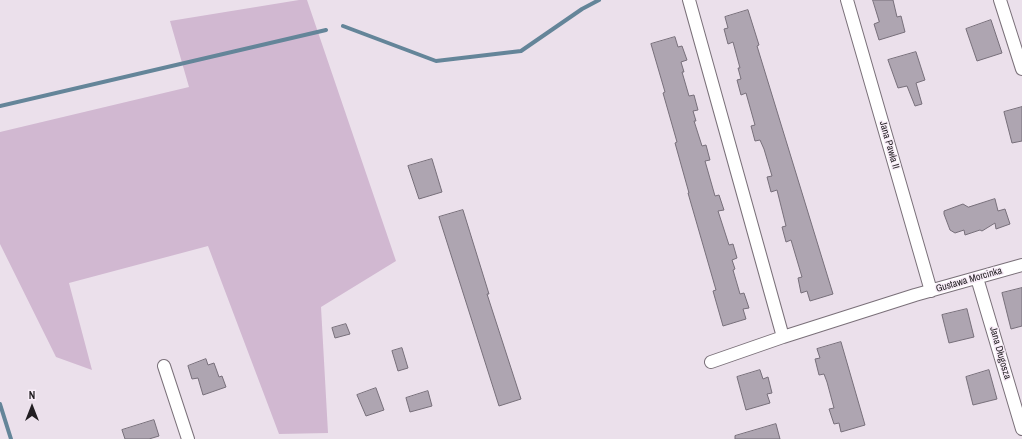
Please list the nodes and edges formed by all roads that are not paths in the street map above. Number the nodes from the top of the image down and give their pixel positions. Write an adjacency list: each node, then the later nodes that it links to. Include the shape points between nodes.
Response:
1 (689, 0): 8 (street)
2 (847, 0): 7 (street, Jana Pawła II)
3 (1000, 0): 4 (street)
4 (1022, 69)
5 (1022, 265): 6 (street, Gustawa Morcinka)
6 (977, 278): 7 (street, Gustawa Morcinka); 11 (street, Jana Długosza)
7 (931, 290): 8 (street, Gustawa Morcinka)
8 (783, 337): 9 (street, Gustawa Morcinka)
9 (711, 362)
10 (164, 366): 12 (street)
11 (1022, 429)
12 (188, 439)

